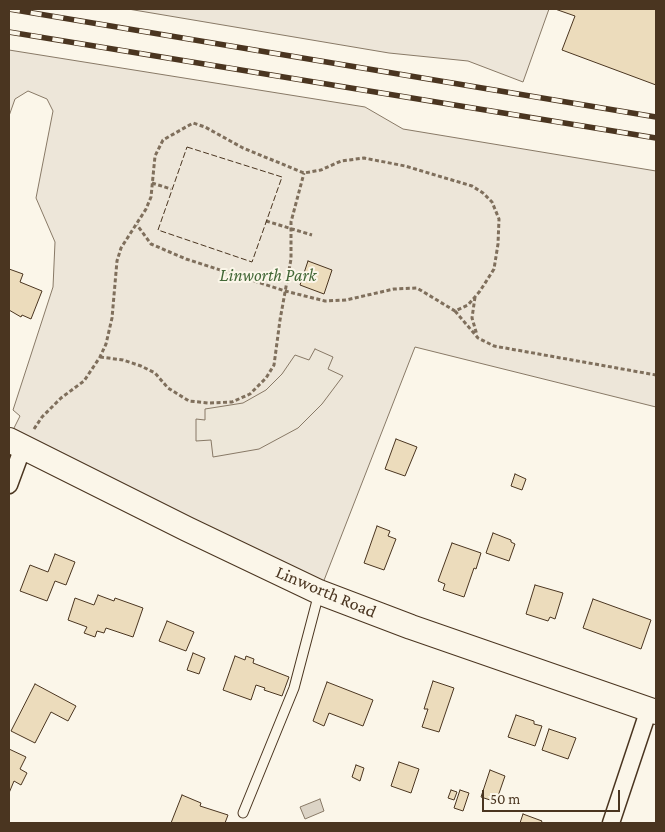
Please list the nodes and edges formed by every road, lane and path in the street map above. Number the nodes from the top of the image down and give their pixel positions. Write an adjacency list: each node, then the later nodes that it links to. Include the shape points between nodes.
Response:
1 (304, 173): 2 (path, via 193,123 163,140 155,156); 6 (path); 9 (path, via 341,161 364,158 405,166 472,186 483,193 492,202 499,219 498,244 494,269)
2 (152, 183): 3 (path); 5 (path, via 151,197)
3 (170, 189)
4 (266, 221): 6 (path)
5 (137, 225): 8 (path, via 151,244); 12 (path, via 117,261 112,318)
6 (292, 228): 7 (path); 8 (path, via 291,260)
7 (312, 234)
8 (285, 291): 10 (path, via 325,301 417,288); 12 (path, via 274,365 250,394 232,402 189,401 168,388 155,373 141,366)
9 (475, 296): 10 (path, via 468,305); 11 (path, via 472,318)
10 (456, 311): 11 (path)
11 (478, 338): 13 (path, via 494,346)
12 (100, 357): 14 (path, via 84,381 61,398)
13 (656, 375)
14 (16, 443): 15 (street); 16 (main road, Linworth Road)
15 (9, 486)
16 (320, 592): 17 (main road, Linworth Road); 18 (lane, via 294,688)
17 (652, 711): 19 (street)
18 (242, 813)
19 (611, 823)

